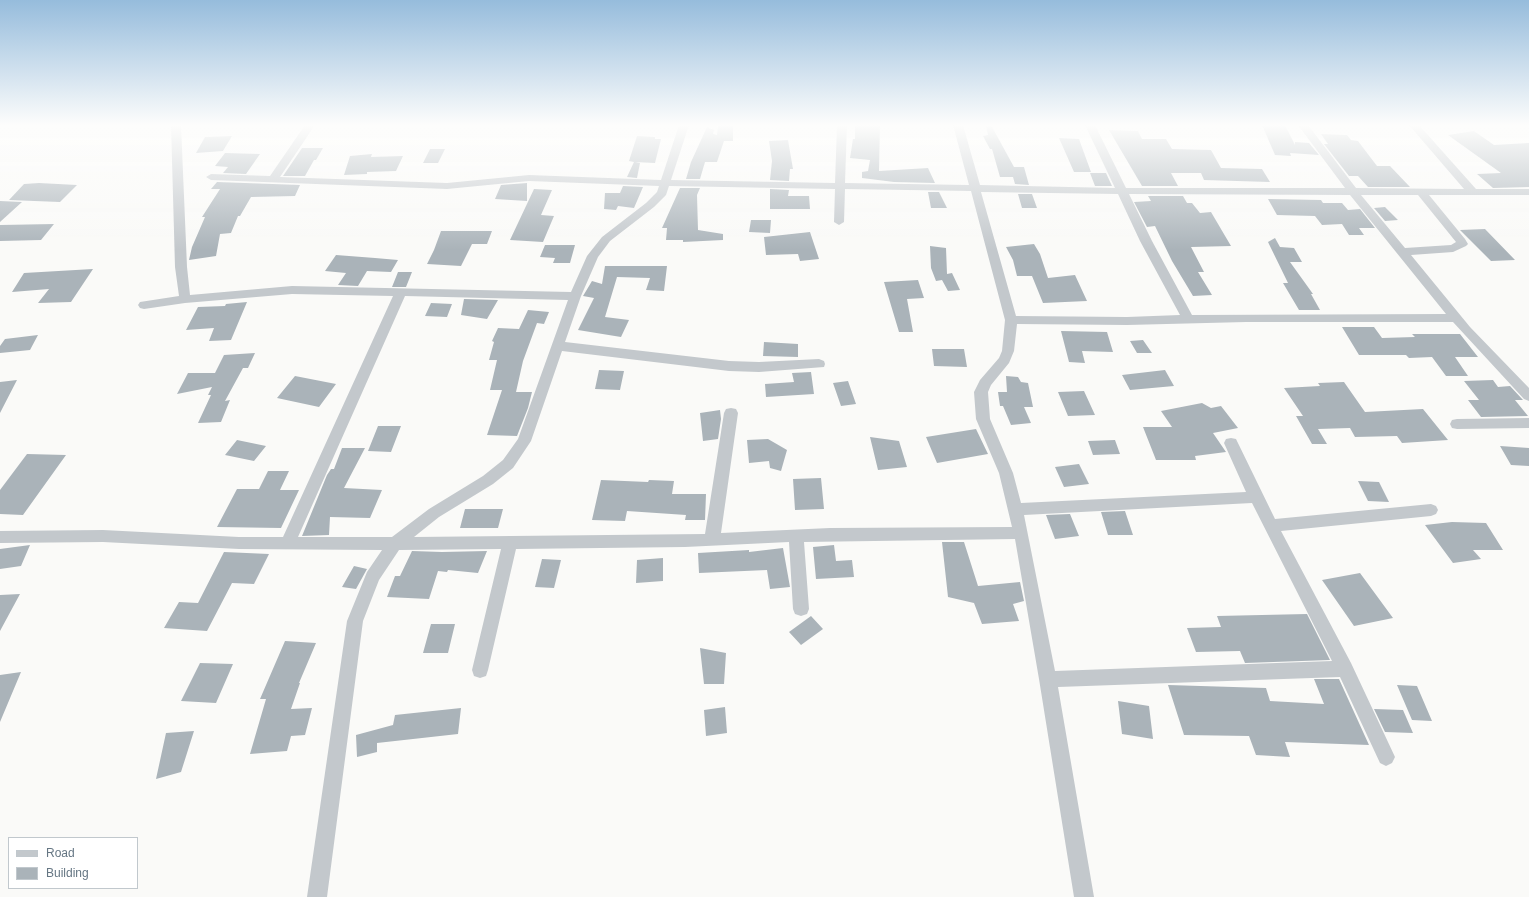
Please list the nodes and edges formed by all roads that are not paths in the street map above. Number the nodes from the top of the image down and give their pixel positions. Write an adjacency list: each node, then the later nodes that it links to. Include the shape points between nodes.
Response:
1 (177, 167): 23 (street, via 181,267)
2 (282, 167): 10 (street)
3 (671, 167): 11 (street)
4 (840, 167): 12 (street)
5 (970, 167): 13 (street)
6 (1111, 167): 14 (street)
7 (1334, 167): 15 (street)
8 (1451, 167): 17 (street)
9 (211, 177): 10 (street)
10 (274, 178): 11 (street, via 447,186 529,178)
11 (666, 183): 12 (street); 22 (street, via 662,192 650,205 606,238 593,256)
12 (839, 186): 13 (street); 19 (street)
13 (976, 188): 14 (street); 27 (street)
14 (1123, 191): 15 (street); 26 (street, via 1146,241)
15 (1353, 192): 16 (street); 20 (street)
16 (1421, 192): 17 (street); 20 (street, via 1462,244 1453,248)
17 (1473, 192): 18 (street)
18 (1529, 192)
19 (839, 222)
20 (1401, 252): 25 (street)
21 (401, 292): 22 (street); 23 (street, via 292,290); 44 (street)
22 (574, 296): 28 (street)
23 (185, 299): 24 (street)
24 (144, 305)
25 (1456, 318): 26 (street); 30 (street)
26 (1188, 319): 27 (street)
27 (1011, 320): 36 (street, via 1008,351 1004,360 985,383 981,392 981,403 983,419 1006,473)
28 (557, 346): 29 (street, via 729,366); 45 (street, via 524,441 508,464 488,480 434,513)
29 (819, 364)
30 (1529, 396)
31 (731, 414): 42 (street)
32 (1529, 423): 33 (street)
33 (1457, 424)
34 (1231, 443): 35 (street)
35 (1256, 497): 36 (street); 38 (street)
36 (1015, 508): 39 (street)
37 (1431, 510): 38 (street)
38 (1272, 526): 47 (street)
39 (1021, 533): 40 (street); 49 (street)
40 (796, 536): 42 (street); 46 (street)
41 (0, 537): 44 (street, via 103,536)
42 (712, 540): 43 (street)
43 (510, 542): 45 (street); 48 (street)
44 (287, 544): 45 (street)
45 (395, 544): 51 (street, via 372,577 355,621)
46 (801, 609)
47 (1345, 669): 49 (street); 50 (street)
48 (480, 670)
49 (1048, 680): 52 (street)
50 (1386, 757)
51 (317, 897)
52 (1084, 897)

